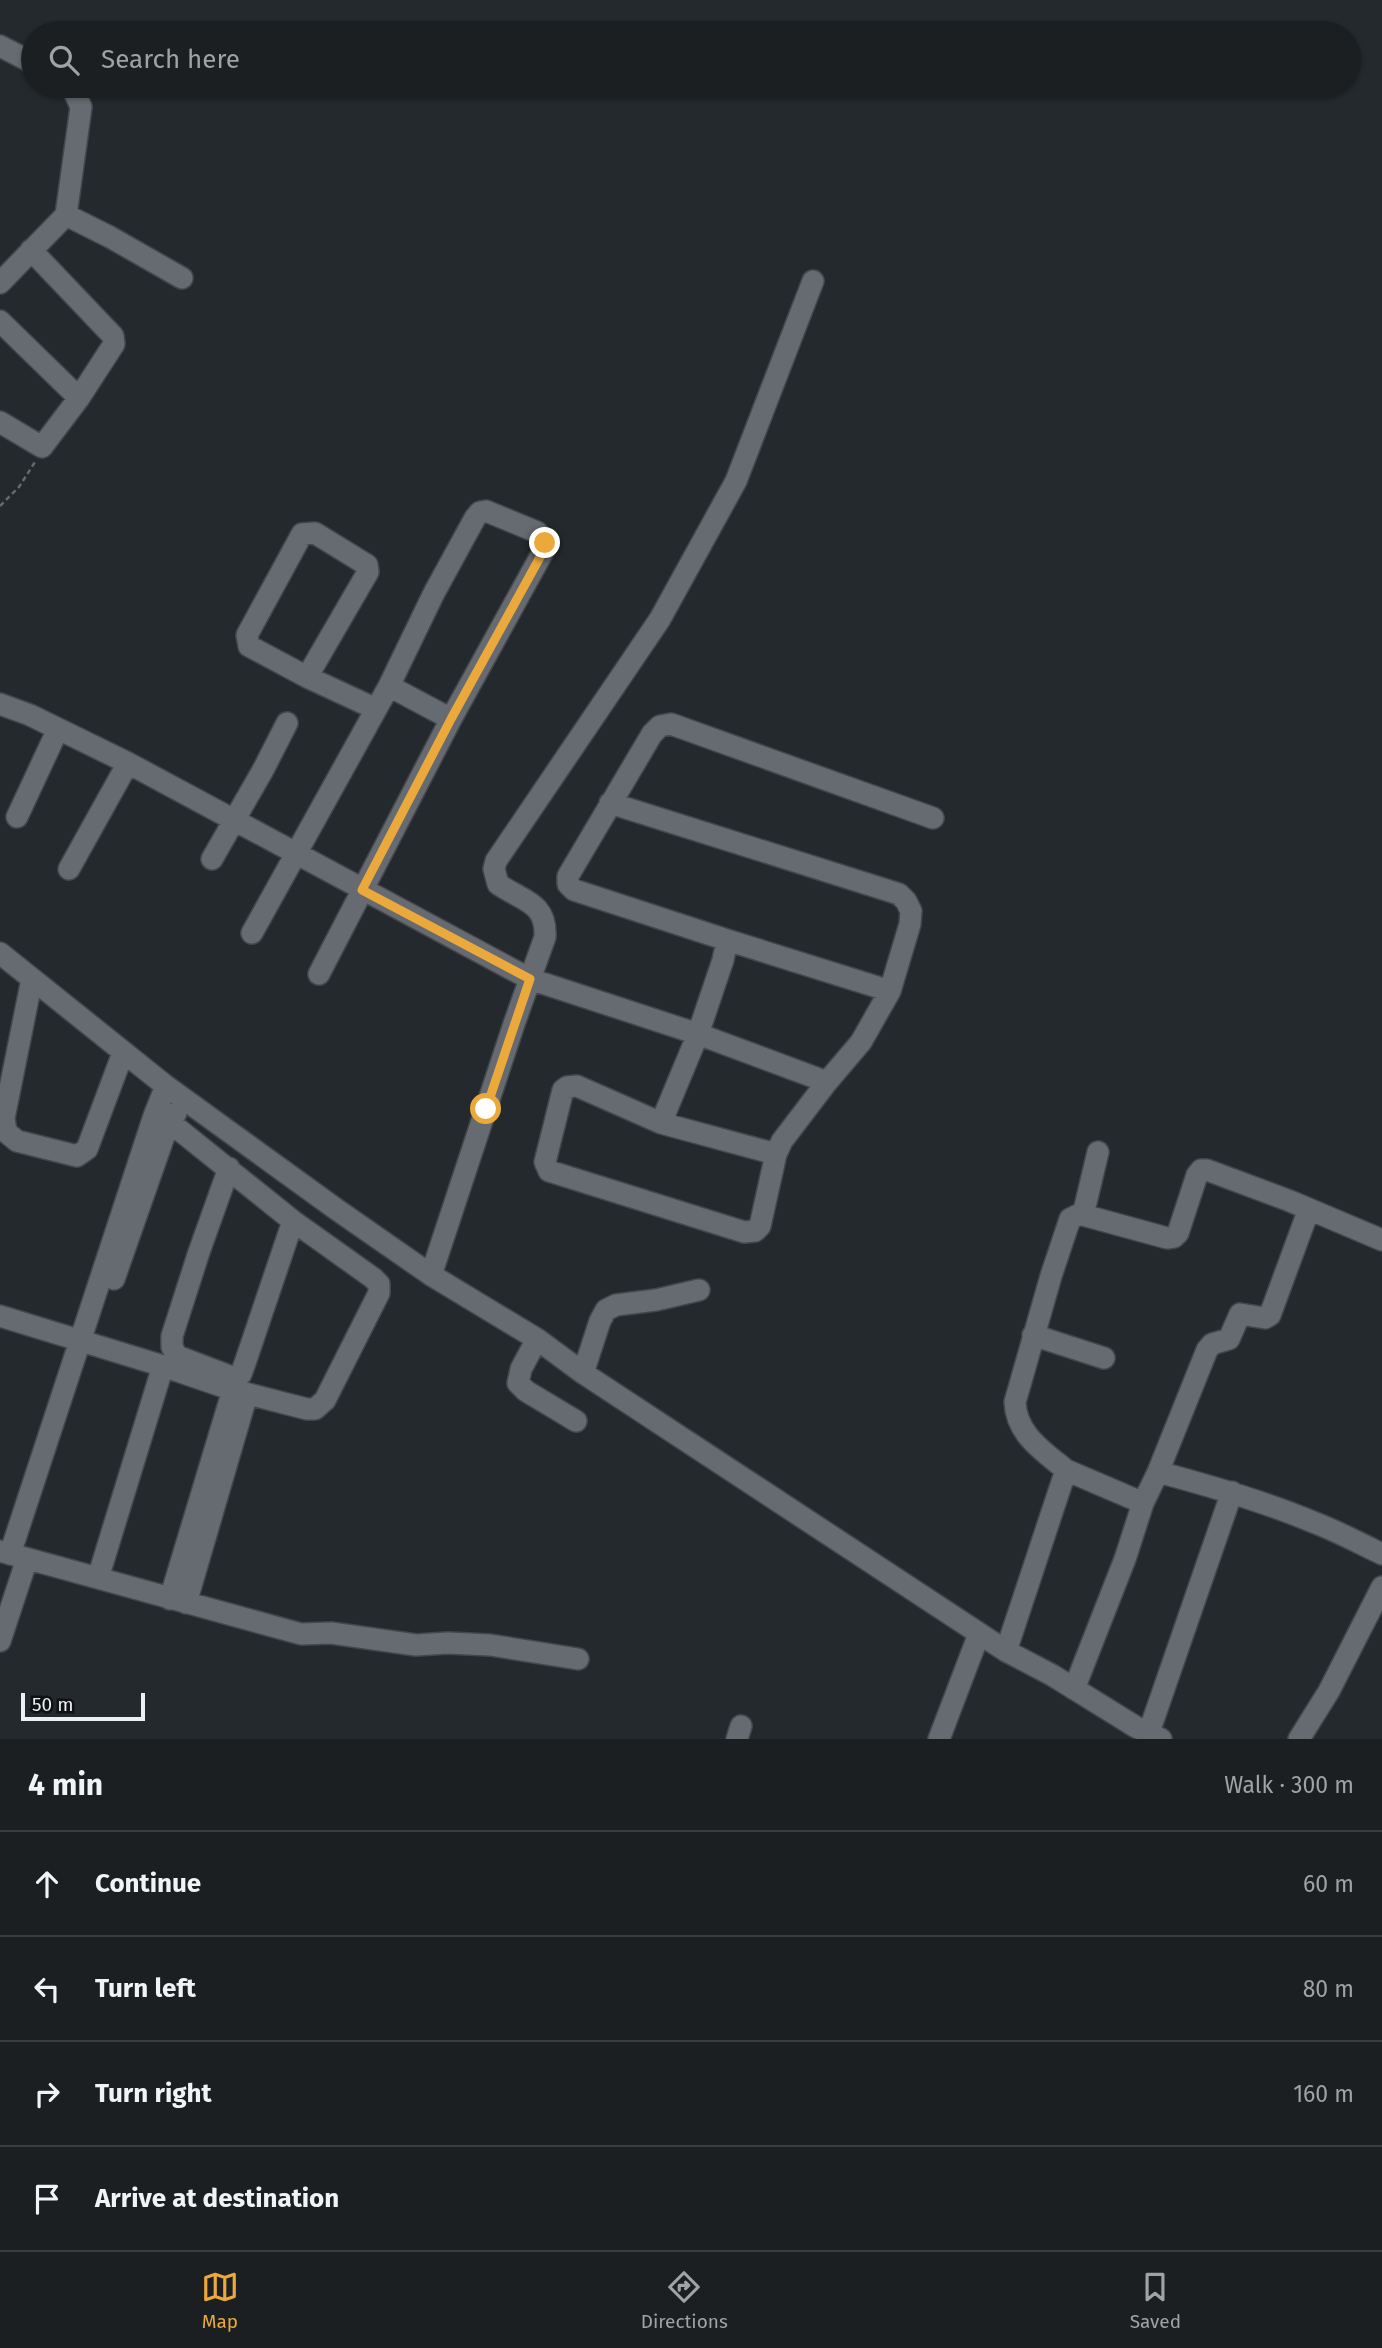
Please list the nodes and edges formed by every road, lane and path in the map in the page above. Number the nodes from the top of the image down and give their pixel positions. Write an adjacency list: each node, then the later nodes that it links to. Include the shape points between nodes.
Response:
1 (0, 46): 2 (street)
2 (21, 57)
3 (78, 98): 4 (street, via 82,107)
4 (66, 215): 5 (street); 6 (street)
5 (31, 250): 8 (street); 10 (street, via 113,336 111,350)
6 (182, 278)
7 (813, 281): 35 (street, via 736,481 660,619 496,861 498,884 534,905 546,922)
8 (0, 284)
9 (0, 321): 10 (street)
10 (79, 398): 12 (street)
11 (0, 422): 12 (street)
12 (42, 447): 13 (path, via 19,487)
13 (0, 506)
14 (307, 677): 14 (street, via 249,646 247,635 302,534 315,533 367,565 368,572); 17 (street)
15 (389, 686): 17 (street); 18 (street); 18 (street, via 480,512 537,532 544,550)
16 (0, 704): 20 (street)
17 (376, 709): 26 (street)
18 (451, 719): 29 (street)
19 (287, 723): 25 (street)
20 (58, 729): 21 (street); 23 (street)
21 (128, 763): 25 (street); 28 (street)
22 (610, 803): 24 (street, via 652,734 671,724); 31 (street, via 573,865 568,884 583,894); 36 (street, via 899,894 911,911 910,924)
23 (17, 817)
24 (933, 818)
25 (234, 820): 26 (street); 27 (street)
26 (297, 854): 29 (street); 30 (street)
27 (212, 859)
28 (69, 869)
29 (362, 890): 33 (street); 35 (street)
30 (253, 933)
31 (727, 940): 36 (street); 37 (street)
32 (0, 953): 34 (street)
33 (319, 974)
34 (32, 979): 38 (street); 38 (street, via 4,1118 6,1132 17,1141 77,1156 87,1149)
35 (530, 979): 37 (street); 51 (street)
36 (890, 991): 39 (street, via 861,1042)
37 (698, 1034): 39 (street); 43 (street)
38 (123, 1053): 40 (street)
39 (827, 1082): 45 (street)
40 (166, 1086): 41 (street); 42 (street)
41 (184, 1098): 42 (street); 51 (street)
42 (161, 1119): 46 (street); 56 (street)
43 (661, 1123): 45 (street); 45 (street, via 577,1086 567,1087 545,1154 546,1167 744,1232 760,1226)
44 (1098, 1152): 48 (street)
45 (776, 1154)
46 (229, 1168): 49 (street); 49 (street, via 172,1336 177,1356 232,1377 241,1374)
47 (1309, 1209): 48 (street, via 1201,1170 1174,1237); 50 (street); 63 (street, via 1270,1315 1240,1314 1230,1339 1209,1346)
48 (1083, 1216): 54 (street, via 1070,1219)
49 (293, 1221): 60 (street, via 373,1278 379,1293 321,1406 307,1409)
50 (1382, 1240)
51 (430, 1275): 55 (street)
52 (699, 1290): 59 (street, via 606,1310)
53 (1, 1321): 56 (street)
54 (1033, 1335): 57 (street); 62 (street, via 1015,1402 1016,1414 1037,1447)
55 (537, 1339): 59 (street); 61 (street, via 518,1383)
56 (85, 1343): 58 (street); 66 (street)
57 (1104, 1357)
58 (163, 1366): 60 (street); 68 (street)
59 (583, 1373): 71 (street)
60 (240, 1392): 70 (street)
61 (576, 1420)
62 (1066, 1470): 65 (street); 73 (street)
63 (1158, 1472): 64 (street); 65 (street)
64 (1233, 1492): 67 (street, via 1316,1522); 76 (street)
65 (1143, 1503): 75 (street)
66 (15, 1555): 68 (street); 72 (street)
67 (1382, 1555)
68 (98, 1578): 70 (street)
69 (1382, 1587): 78 (street)
70 (178, 1601): 74 (street, via 302,1634 331,1633 416,1645 490,1645)
71 (979, 1634): 73 (street); 77 (street)
72 (0, 1641)
73 (1006, 1651): 75 (street)
74 (578, 1659)
75 (1074, 1689): 76 (street)
76 (1145, 1734)
77 (939, 1739)
78 (1299, 1739)

